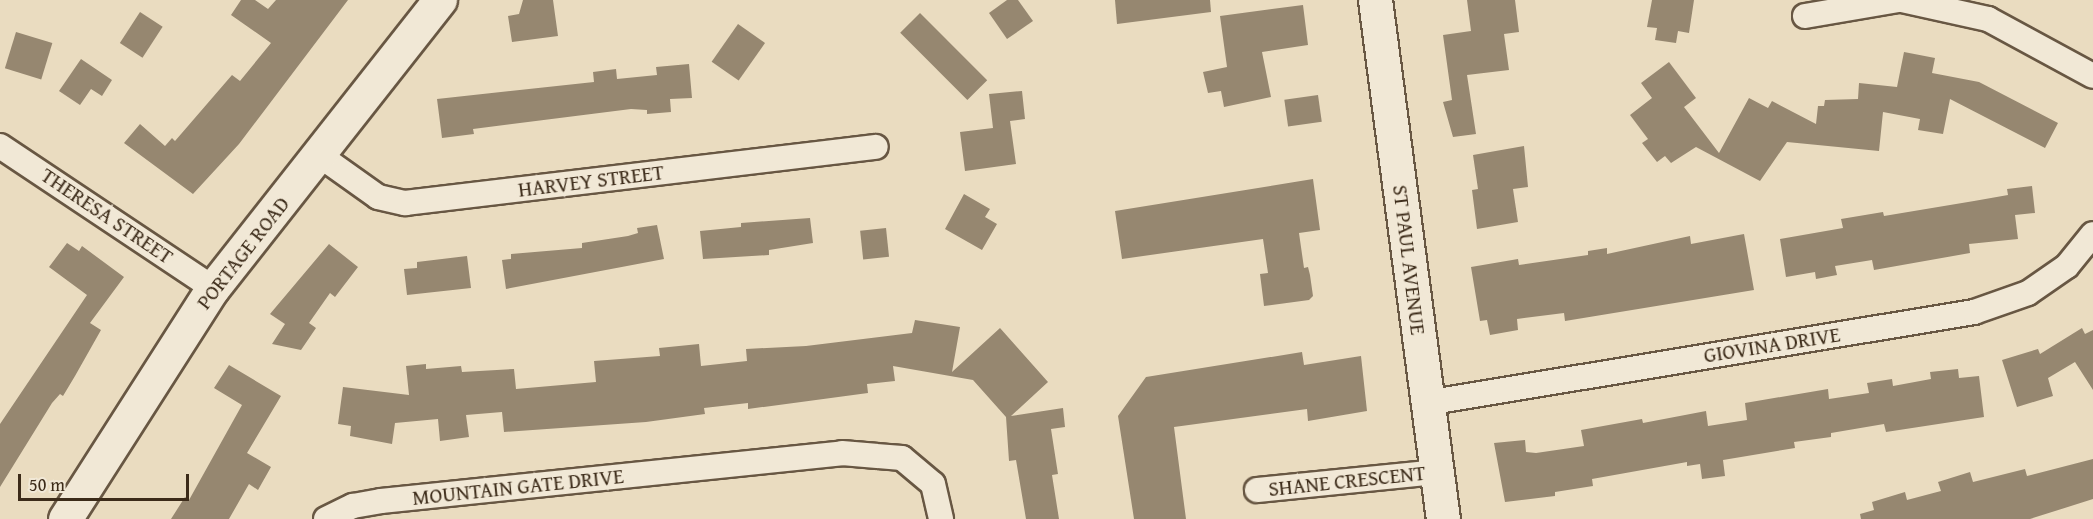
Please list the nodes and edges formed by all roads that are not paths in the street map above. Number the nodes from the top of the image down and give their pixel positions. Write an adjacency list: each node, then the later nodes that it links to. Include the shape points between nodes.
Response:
1 (440, 0): 8 (street, PORTAGE ROAD)
2 (1375, 0): 11 (street, ST PAUL AVENUE)
3 (1901, 0): 4 (street); 5 (street, via 1988,19)
4 (1805, 16)
5 (2093, 76)
6 (0, 146): 10 (street, THERESA STREET)
7 (876, 147): 8 (street, HARVEY STREET, via 405,203 378,197)
8 (319, 155): 10 (street, PORTAGE ROAD)
9 (2093, 234): 11 (street, GIOVINA DRIVE, via 2067,266 2028,293 1974,312)
10 (213, 288): 14 (street, PORTAGE ROAD)
11 (1426, 403): 12 (street, ST PAUL AVENUE)
12 (1436, 472): 13 (street, SHANE CRESCENT); 17 (street, ST PAUL AVENUE)
13 (1257, 490)
14 (65, 519)
15 (326, 519): 16 (street, MOUNTAIN GATE DRIVE, via 353,506 381,501 842,453 902,458 933,484)
16 (941, 519)
17 (1443, 519)

